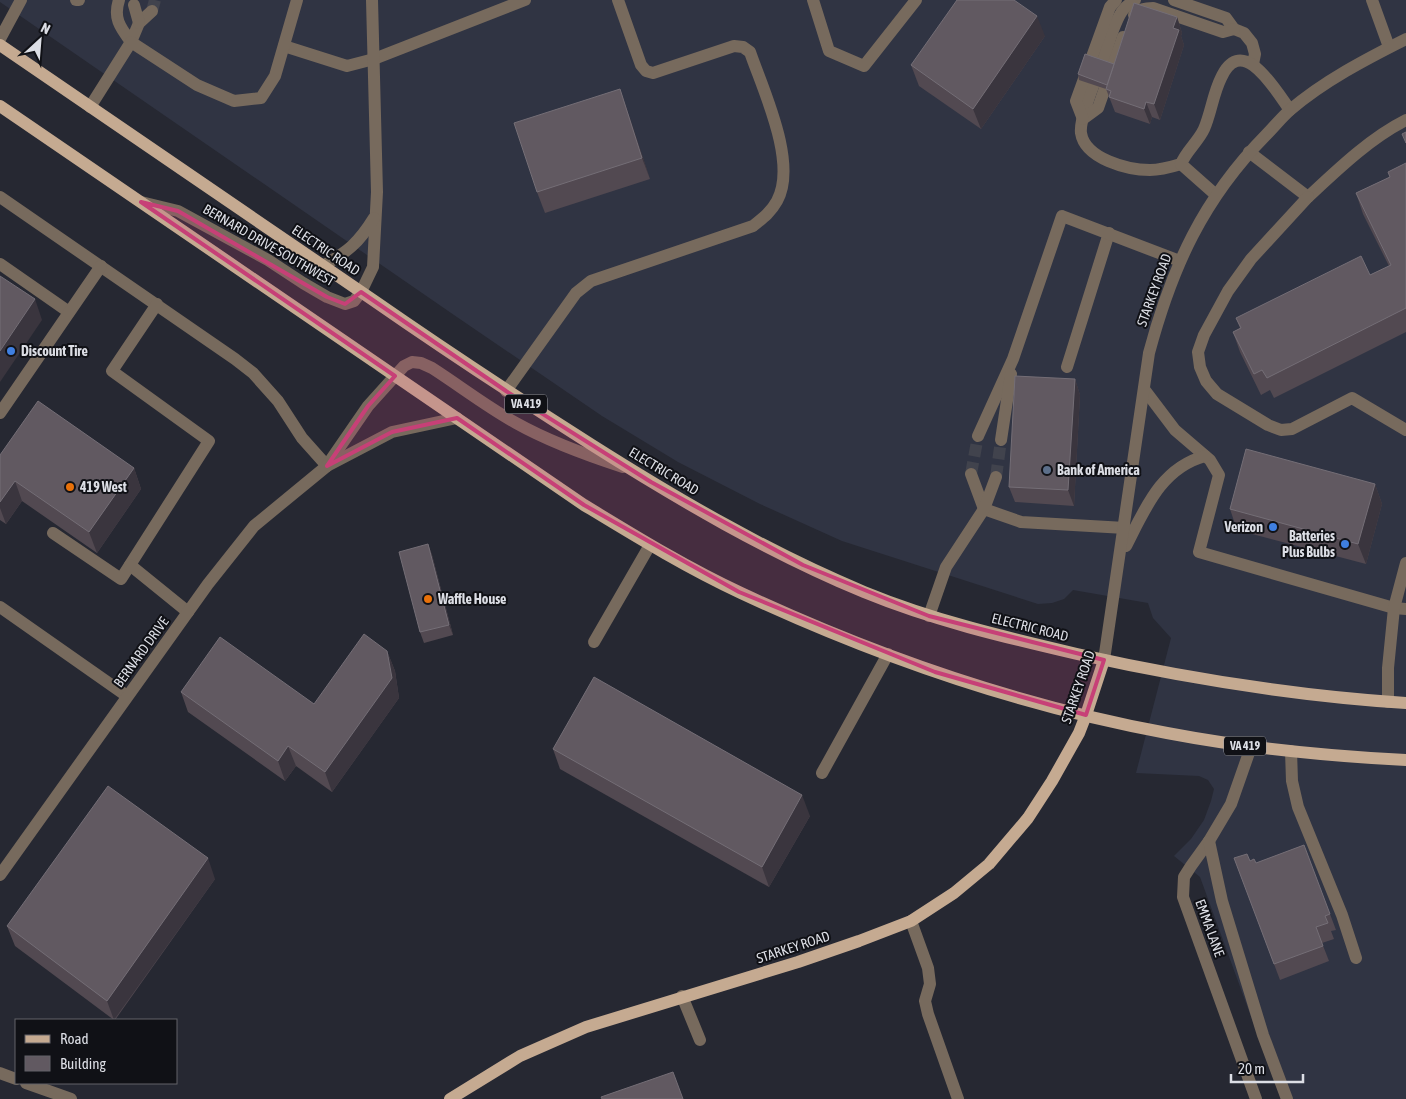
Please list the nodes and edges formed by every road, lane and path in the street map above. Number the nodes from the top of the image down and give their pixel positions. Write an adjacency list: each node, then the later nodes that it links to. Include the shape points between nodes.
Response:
1 (21, 0): 17 (street)
2 (119, 0): 19 (street, via 116,10 120,27)
3 (297, 0): 21 (street)
4 (372, 0): 23 (street, BERNARD DRIVE SOUTHWEST)
5 (525, 0): 23 (street)
6 (618, 0): 49 (street, via 646,71 653,73 734,46 750,52 781,142 783,183 768,215 753,226 591,281 576,293)
7 (813, 0): 8 (street, via 829,51 864,66)
8 (916, 0)
9 (1116, 0): 28 (street, via 1110,7 1076,102)
10 (1135, 0): 28 (street, via 1123,10 1117,23)
11 (1174, 0): 16 (street, via 1226,18)
12 (1372, 0): 22 (street)
13 (134, 5): 15 (street)
14 (152, 11): 15 (street)
15 (139, 23): 19 (street)
16 (1234, 29): 24 (street, via 1244,33 1252,43); 28 (street, via 1223,32 1153,8 1138,10 1128,24 1098,108)
17 (0, 39)
18 (1406, 39): 22 (street, STARKEY ROAD)
19 (131, 42): 21 (street, via 197,85 234,102 261,98 275,76); 26 (street)
20 (0, 45): 26 (main road, ELECTRIC ROAD / VA 419)
21 (284, 46): 23 (street, via 347,66)
22 (1389, 47): 27 (street, STARKEY ROAD, via 1334,78)
23 (374, 59): 36 (street, BERNARD DRIVE SOUTHWEST)
24 (1253, 64): 27 (street); 31 (street, via 1244,60 1225,69 1204,130)
25 (0, 106): 35 (main road, VA 419)
26 (90, 107): 41 (main road, ELECTRIC ROAD / VA 419)
27 (1290, 110): 30 (street, STARKEY ROAD)
28 (1083, 119): 31 (street, via 1080,132 1083,141 1097,156 1150,170)
29 (1406, 120): 34 (street, via 1392,127 1337,170)
30 (1249, 152): 32 (street, STARKEY ROAD); 34 (street)
31 (1180, 164): 32 (street)
32 (1216, 195): 38 (street, STARKEY ROAD)
33 (0, 197): 40 (street)
34 (1308, 197): 52 (street, via 1251,259 1228,291 1204,335 1198,352 1200,367 1217,394 1280,430 1292,429 1352,398)
35 (141, 202): 42 (street, BERNARD DRIVE SOUTHWEST, via 178,211 268,260 327,297 345,304 354,301); 47 (main road, VA 419)
36 (375, 216): 41 (street, BERNARD DRIVE SOUTHWEST, via 362,238); 42 (street, BERNARD DRIVE SOUTHWEST, via 373,267)
37 (1109, 233): 38 (street); 45 (street, via 1062,216); 46 (street)
38 (1180, 261): 48 (street, STARKEY ROAD, via 1160,312)
39 (0, 264): 44 (street)
40 (101, 266): 43 (street); 44 (street)
41 (323, 266): 42 (main road, ELECTRIC ROAD / VA 419)
42 (361, 292): 49 (main road, ELECTRIC ROAD / VA 419)
43 (157, 304): 56 (street, via 253,373); 66 (street, via 112,371 209,441)
44 (69, 312): 50 (street)
45 (1013, 359): 53 (street); 54 (street)
46 (1067, 367)
47 (395, 376): 51 (main road, VA 419); 56 (street, BERNARD DRIVE, via 368,406); 57 (street, BERNARD DRIVE, via 412,362 422,363 514,422 580,453)
48 (1144, 389): 55 (street, via 1175,430); 61 (street, STARKEY ROAD)
49 (506, 391): 57 (main road, ELECTRIC ROAD / VA 419)
50 (0, 413)
51 (457, 418): 56 (street, BERNARD DRIVE, via 392,432); 63 (main road, VA 419, via 584,505)
52 (1406, 430)
53 (978, 436)
54 (1002, 440)
55 (1205, 456): 64 (street, via 1180,466 1164,480); 68 (street, via 1219,474 1199,552)
56 (327, 466): 69 (street, BERNARD DRIVE, via 254,526)
57 (630, 469): 70 (main road, ELECTRIC ROAD / VA 419, via 726,526 803,565)
58 (971, 474): 60 (street)
59 (996, 478): 60 (street)
60 (984, 509): 61 (street, via 1021,522); 70 (street, via 946,567)
61 (1125, 528): 64 (street, STARKEY ROAD)
62 (53, 532): 66 (street, via 121,579)
63 (650, 545): 71 (street); 72 (main road, VA 419, via 739,592)
64 (1120, 556): 73 (street, STARKEY ROAD)
65 (1406, 563): 68 (street)
66 (130, 564): 69 (street)
67 (0, 607): 74 (street)
68 (1400, 609): 75 (street, via 1388,668)
69 (188, 612): 74 (street, BERNARD DRIVE)
70 (929, 616): 73 (main road, ELECTRIC ROAD / VA 419)
71 (594, 642)
72 (888, 654): 77 (main road, VA 419, via 935,672); 81 (street)
73 (1104, 660): 75 (main road, ELECTRIC ROAD / VA 419, via 1238,684); 77 (main road, STARKEY ROAD)
74 (127, 696): 83 (street, BERNARD DRIVE)
75 (1388, 702): 76 (main road, ELECTRIC ROAD / VA 419)
76 (1406, 703)
77 (1086, 715): 78 (main road, VA 419); 84 (main road, STARKEY ROAD, via 1052,781 1028,818 988,864 954,893)
78 (1251, 747): 79 (main road, VA 419); 82 (street, EMMA LANE, via 1231,804)
79 (1291, 752): 80 (main road, VA 419); 85 (street, via 1292,781 1298,807)
80 (1406, 760)
81 (822, 773)
82 (1209, 841): 94 (street, EMMA LANE, via 1184,877 1183,897); 95 (street, via 1222,901)
83 (0, 875)
84 (911, 921): 86 (main road, STARKEY ROAD, via 807,959); 93 (street, via 928,968 930,984 925,1001 928,1014)
85 (1356, 958)
86 (682, 996): 87 (street); 92 (main road, STARKEY ROAD, via 586,1027 520,1056)
87 (700, 1040)
88 (0, 1073): 89 (street)
89 (15, 1079)
90 (29, 1084): 91 (street)
91 (71, 1099)
92 (450, 1099)
93 (958, 1099)
94 (1256, 1099)
95 (1287, 1099)

